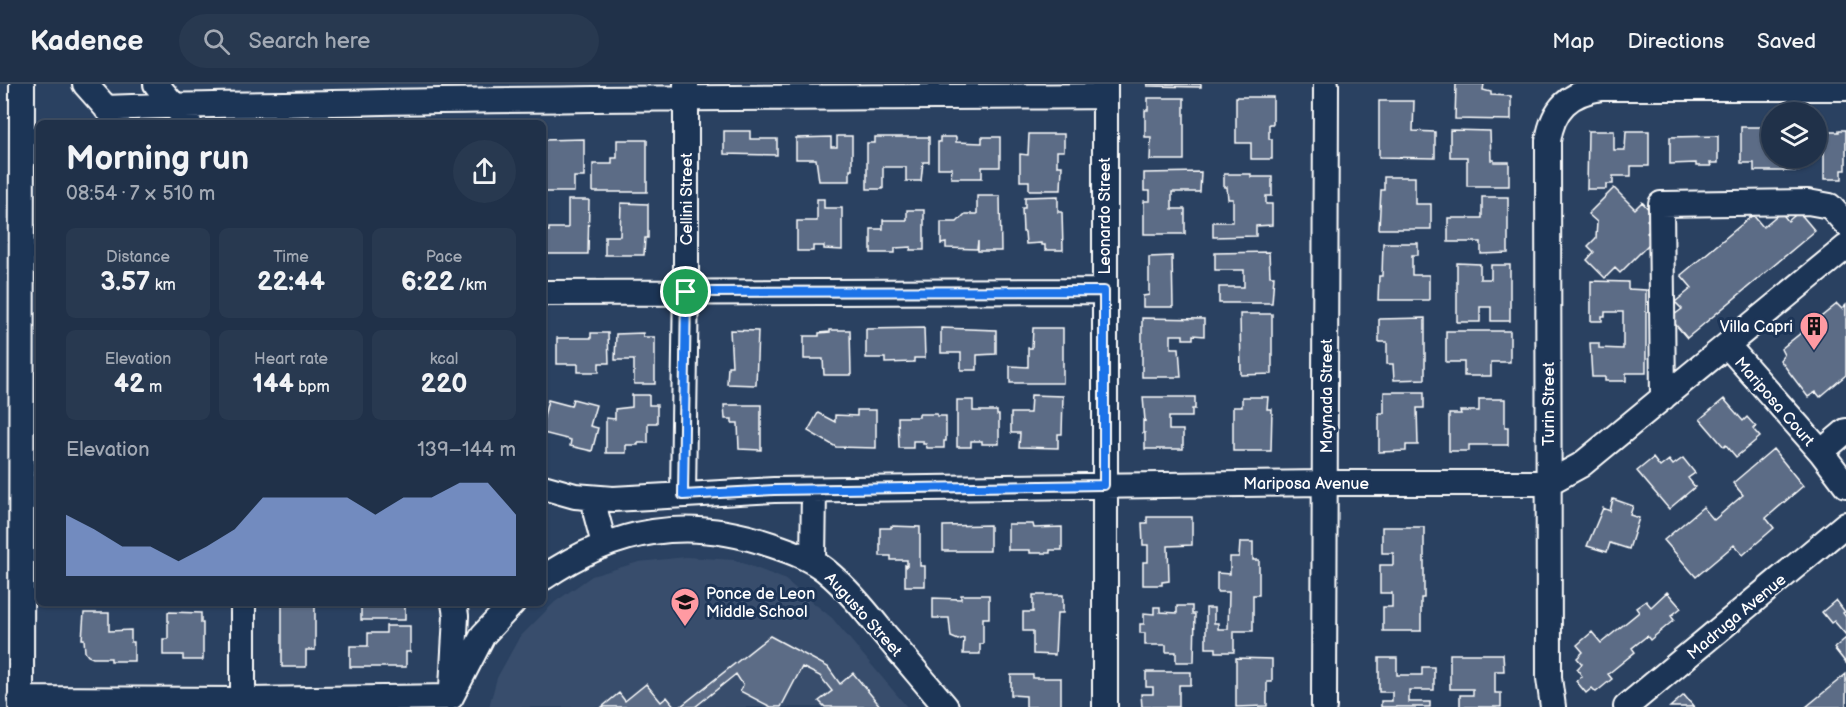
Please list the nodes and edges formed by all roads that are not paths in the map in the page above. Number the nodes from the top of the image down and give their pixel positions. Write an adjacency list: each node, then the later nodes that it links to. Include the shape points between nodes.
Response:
1 (22, 84): 35 (street)
2 (85, 84): 9 (street)
3 (156, 84): 8 (street)
4 (1326, 84): 19 (street, Maynada Street)
5 (1846, 88): 20 (street, Turin Street, via 1602,88 1576,95 1563,105 1552,123 1548,141)
6 (1105, 90): 7 (street); 12 (street, Leonardo Street)
7 (686, 91): 8 (street, via 208,106); 13 (street, Cellini Street)
8 (182, 114): 9 (street)
9 (113, 116)
10 (1846, 224): 16 (street, via 1830,206 1808,202 1661,204)
11 (1846, 246): 15 (street, Mariposa Avenue)
12 (1104, 291): 13 (street); 21 (street, Leonardo Street)
13 (686, 292): 14 (street); 25 (street, Cellini Street)
14 (546, 293)
15 (1727, 345): 16 (street, Mariposa Avenue); 18 (street, Mariposa Court)
16 (1663, 398): 20 (street, Mariposa Avenue, via 1581,465)
17 (1846, 431): 18 (street)
18 (1821, 453): 22 (street, Mariposa Court)
19 (1326, 483): 20 (street, Mariposa Avenue); 21 (street, Mariposa Avenue); 39 (street, Maynada Street)
20 (1548, 483): 40 (street, Turin Street, via 1549,678)
21 (1104, 485): 24 (street, Mariposa Avenue); 38 (street, Leonardo Street)
22 (1846, 485)
23 (546, 488): 26 (street, Mariposa Avenue)
24 (814, 490): 25 (street, Mariposa Avenue); 29 (street)
25 (683, 495): 26 (street, Mariposa Avenue)
26 (595, 498): 28 (street, via 596,514)
27 (1846, 524): 41 (street, Madruga Avenue)
28 (614, 541): 29 (street, Augusto Street, via 703,528 755,539); 30 (street, Augusto Street)
29 (813, 561): 37 (street, Augusto Street, via 859,604)
30 (546, 576)
31 (243, 606): 36 (street)
32 (454, 606): 34 (street)
33 (510, 606): 34 (street, via 483,635)
34 (451, 702): 36 (street)
35 (20, 703): 36 (street)
36 (243, 704)
37 (946, 707)
38 (1105, 707)
39 (1324, 707)
40 (1553, 707)
41 (1626, 707)

